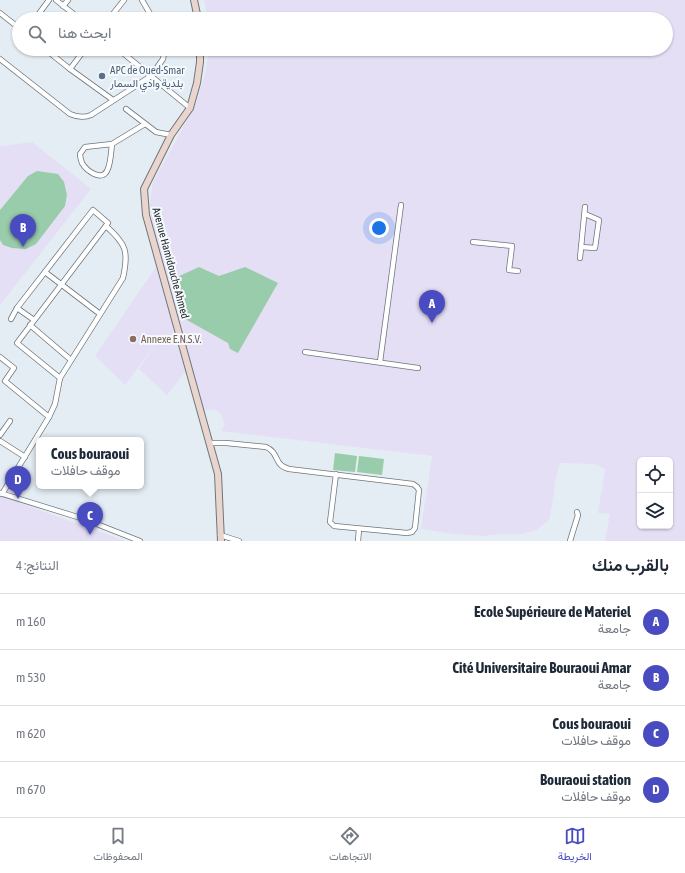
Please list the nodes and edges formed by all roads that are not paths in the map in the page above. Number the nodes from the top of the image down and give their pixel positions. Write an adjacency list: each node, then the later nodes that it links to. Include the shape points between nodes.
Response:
1 (49, 0): 8 (street)
2 (56, 0): 7 (street)
3 (68, 0): 7 (street)
4 (124, 0): 10 (street)
5 (142, 0): 11 (street)
6 (194, 0): 12 (main road)
7 (63, 6): 9 (street)
8 (40, 12)
9 (71, 12)
10 (115, 12)
11 (149, 12)
12 (197, 12)
13 (0, 13): 14 (street)
14 (12, 22)
15 (54, 56): 21 (street)
16 (80, 56): 21 (street)
17 (127, 56): 22 (street)
18 (164, 56): 22 (street)
19 (200, 56): 24 (main road, Avenue Hamidouche Ahmed, via 197,84)
20 (0, 59): 23 (street, via 74,116 87,116)
21 (70, 69): 23 (street)
22 (151, 76): 23 (street); 24 (street)
23 (113, 100)
24 (190, 108): 27 (main road, Avenue Hamidouche Ahmed)
25 (126, 109): 26 (street)
26 (144, 124): 27 (street, via 156,132); 28 (street)
27 (171, 135): 56 (main road, Avenue Hamidouche Ahmed, via 144,189 146,215)
28 (112, 144): 28 (street, via 85,147 80,154 82,162 97,176 106,172)
29 (400, 205): 47 (street)
30 (585, 207): 31 (street)
31 (584, 214): 34 (street); 34 (street, via 599,220 595,248)
32 (106, 226): 37 (street, via 108,223 93,210); 38 (street); 40 (street, via 120,238 126,264 123,278)
33 (473, 242): 36 (street, via 512,246 509,270)
34 (581, 247): 35 (street)
35 (580, 258)
36 (518, 271)
37 (45, 272): 38 (street); 39 (street)
38 (62, 284): 40 (street); 42 (street)
39 (17, 308): 41 (street); 42 (street)
40 (100, 314): 46 (street)
41 (11, 319)
42 (34, 320): 43 (street)
43 (30, 325): 46 (street); 49 (street, via 17,342)
44 (305, 352): 47 (street)
45 (0, 357): 50 (street, via 14,368 5,381)
46 (71, 360): 49 (street)
47 (380, 362): 48 (street)
48 (418, 368)
49 (60, 378): 50 (street, via 56,404)
50 (49, 417): 53 (street)
51 (10, 421): 52 (street)
52 (0, 435)
53 (37, 437)
54 (36, 439): 57 (street)
55 (0, 441): 57 (street)
56 (210, 443): 58 (street, via 226,442 266,447 275,453 283,467); 62 (main road, Avenue Hamidouche Ahmed, via 218,474)
57 (25, 457): 59 (street)
58 (336, 474): 61 (street, via 330,522 334,526); 61 (street, via 413,484 418,487 415,528 412,532)
59 (1, 494): 63 (street, via 84,519)
60 (577, 512): 66 (street)
61 (359, 529): 65 (street)
62 (220, 538): 64 (street)
63 (140, 541)
64 (239, 541)
65 (358, 541)
66 (570, 541)

